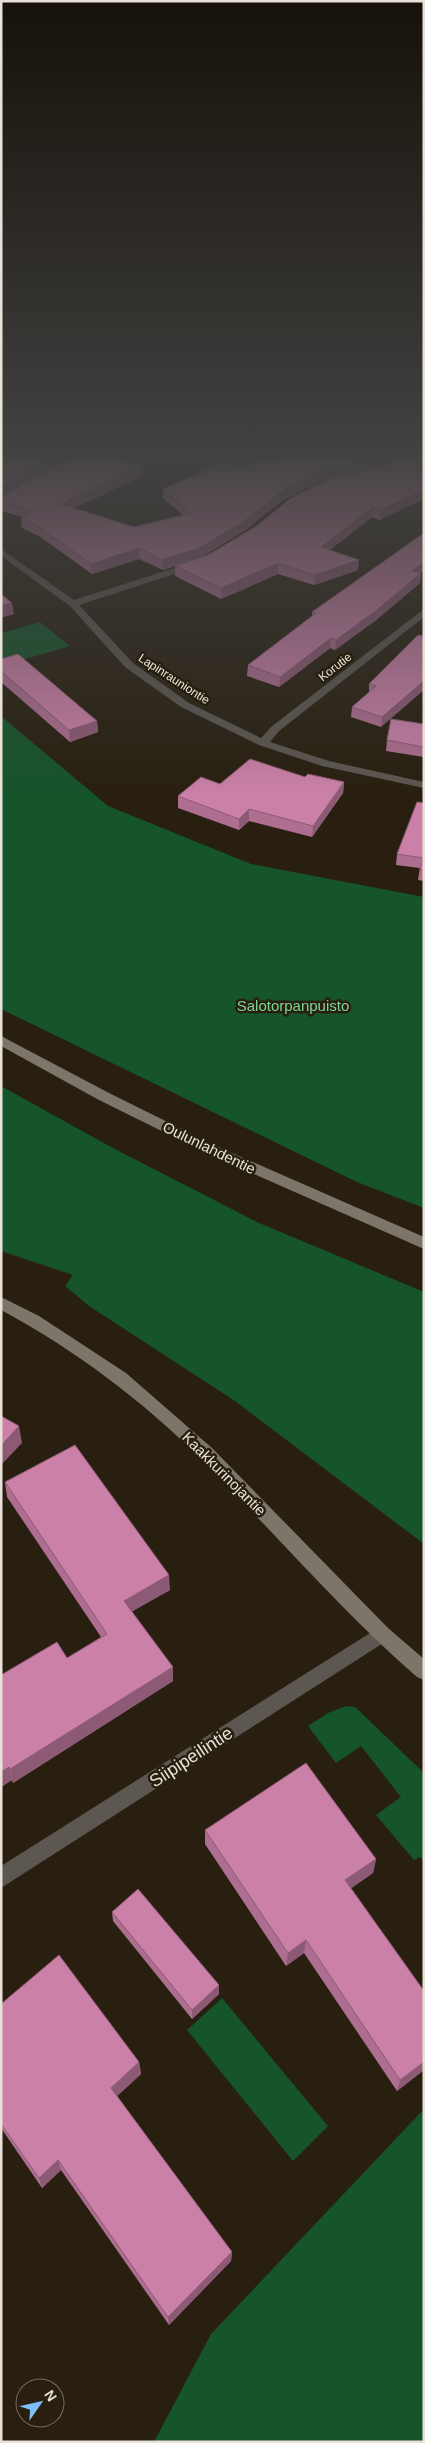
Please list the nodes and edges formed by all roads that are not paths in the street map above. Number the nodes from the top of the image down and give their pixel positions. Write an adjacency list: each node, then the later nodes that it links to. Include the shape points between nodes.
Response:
1 (23, 568): 3 (street, Lapinrauniontie)
2 (185, 568): 3 (street)
3 (73, 604): 7 (street, Lapinrauniontie, via 129,666 185,705)
4 (424, 612): 5 (street, Korutie)
5 (412, 622): 6 (street); 7 (street, Korutie, via 275,729)
6 (424, 625)
7 (263, 743): 8 (street, Lapinrauniontie, via 326,764)
8 (424, 785)
9 (1, 1040): 10 (main road, Oulunlahdentie, via 55,1072 269,1178)
10 (424, 1243)
11 (1, 1303): 12 (main road, Kaakkurinojantie, via 33,1320 120,1378 206,1453)
12 (381, 1634): 13 (main road, Kaakkurinojantie); 14 (street, Siipipeilintie)
13 (424, 1671)
14 (1, 1878)

